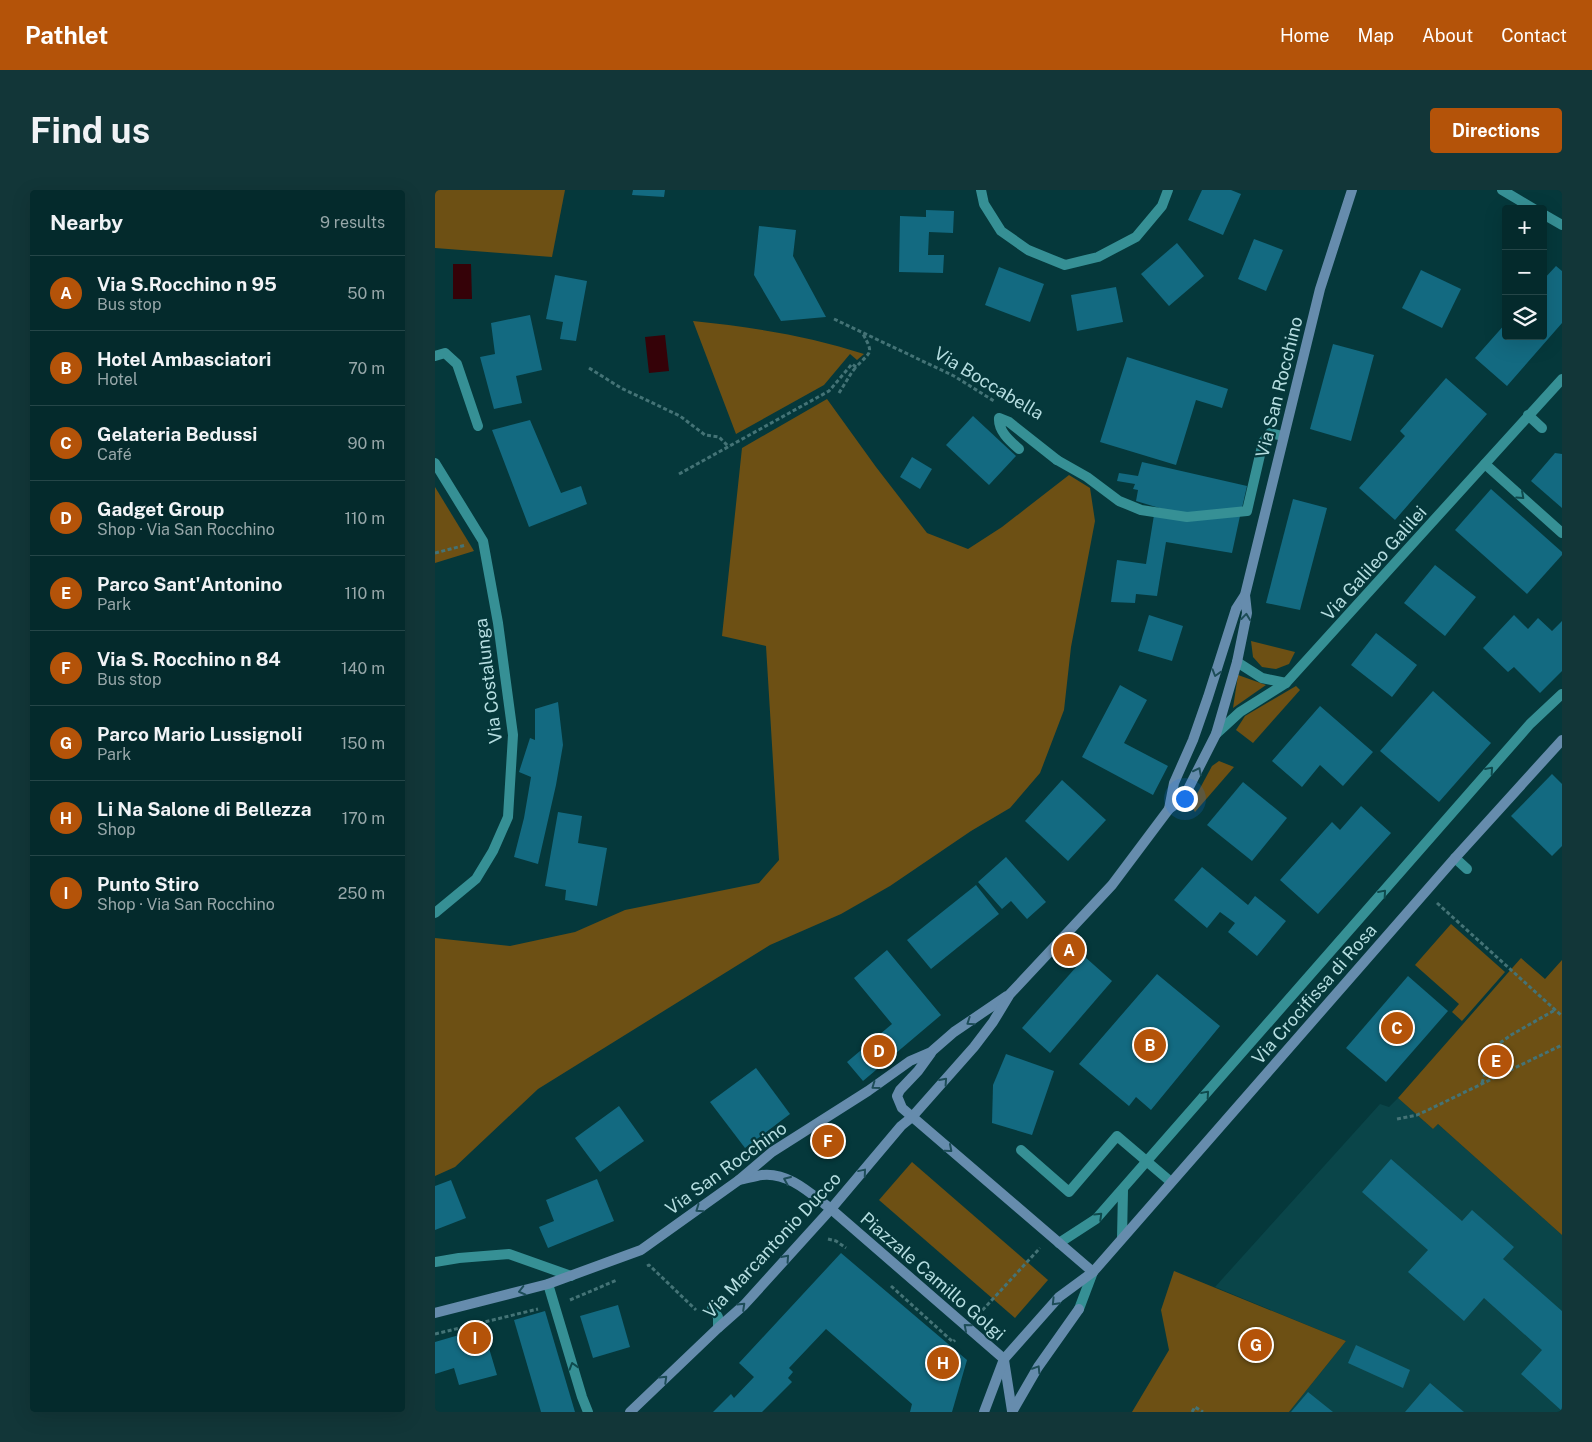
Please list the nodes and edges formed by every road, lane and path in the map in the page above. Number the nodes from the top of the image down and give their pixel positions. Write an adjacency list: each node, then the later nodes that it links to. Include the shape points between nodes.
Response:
1 (981, 190): 2 (street, via 985,204 1001,231 1028,250 1065,265 1099,258 1136,237 1162,206)
2 (1168, 190)
3 (1352, 190): 19 (street, Via San Rocchino, via 1320,288)
4 (1501, 190): 5 (street)
5 (1527, 205)
6 (1547, 216): 7 (street)
7 (1562, 225)
8 (834, 319): 9 (path, Via Boccabella)
9 (863, 333): 11 (path, via 871,348 870,353); 15 (path, Via Boccabella, via 953,376)
10 (435, 356): 17 (street, via 445,353 457,364)
11 (856, 367): 14 (path); 20 (path, via 852,364 829,391)
12 (589, 368): 20 (path, via 621,388 680,416 705,435 719,437)
13 (1562, 379): 16 (street, Via Galileo Galilei)
14 (839, 393)
15 (1000, 405)
16 (1528, 415): 18 (street); 23 (street, Via Galileo Galilei)
17 (478, 426)
18 (1542, 428)
19 (1283, 436): 21 (street, via 1270,433 1263,442 1247,511 1187,517 1141,510 1119,501 999,418 998,425); 28 (street, Via San Rocchino)
20 (729, 447): 24 (path)
21 (1019, 449)
22 (435, 463): 26 (street, Via Costalunga)
23 (1485, 464): 25 (street, one-way to 25); 30 (street, Via Galileo Galilei)
24 (679, 474)
25 (1562, 533)
26 (485, 547): 27 (path, via 479,542); 38 (street, Via Costalunga, via 513,736 508,817 476,879)
27 (435, 553)
28 (1245, 595): 29 (street, Via San Rocchino, one-way to 28, via 1247,613); 34 (street, Via San Rocchino, one-way to 34, via 1235,608 1209,697 1174,783)
29 (1237, 662): 30 (street, via 1262,678); 32 (street, Via San Rocchino)
30 (1286, 684): 32 (street, Via Galileo Galilei, via 1240,712)
31 (1562, 694): 48 (street, one-way to 31, via 1530,724)
32 (1216, 734): 34 (street, Via San Rocchino, one-way to 32, via 1183,799)
33 (1561, 741): 35 (street, Via Crocifissa di Rosa)
34 (1169, 809): 39 (street, Via San Rocchino, via 1112,885)
35 (1455, 858): 36 (street); 37 (street, Via Crocifissa di Rosa)
36 (1467, 869)
37 (1425, 893): 40 (path); 50 (street, Via Crocifissa di Rosa)
38 (435, 913)
39 (1010, 994): 43 (street, Via San Rocchino, one-way to 43, via 954,1032); 45 (street, Via San Rocchino, one-way to 39, via 974,1048)
40 (1555, 1010): 41 (path); 44 (path, via 1511,1034 1493,1048)
41 (1562, 1016)
42 (1562, 1045): 44 (path)
43 (931, 1052): 45 (street, via 897,1096 902,1108); 49 (street, Via San Rocchino, one-way to 49, via 910,1061 787,1142)
44 (1481, 1084): 46 (path, via 1417,1115)
45 (912, 1117): 52 (street, Via Marcantonio Ducco, one-way to 45); 54 (street, one-way to 54)
46 (1397, 1119)
47 (1021, 1150): 48 (street, via 1069,1192 1117,1136)
48 (1147, 1162): 50 (street); 51 (street)
49 (739, 1180): 52 (street, Piazzale Camillo Golgi, one-way to 49, via 788,1178 761,1175); 58 (street, Via San Rocchino, one-way to 58, via 641,1250)
50 (1171, 1182): 53 (street, Via Crocifissa di Rosa)
51 (1123, 1190): 53 (street); 54 (street, one-way to 51, via 1096,1220)
52 (831, 1209): 65 (street, Via Marcantonio Ducco, one-way to 52, via 744,1305); 67 (street, Piazzale Camillo Golgi, one-way to 52)
53 (1122, 1238): 57 (street, Via Crocifissa di Rosa)
54 (1059, 1243): 57 (street)
55 (435, 1262): 58 (street, via 509,1254)
56 (640, 1269): 63 (path, via 649,1265 698,1312)
57 (1093, 1272): 67 (street, Piazzale Camillo Golgi, one-way to 67, via 1059,1297); 71 (street, one-way to 57, via 1038,1367 1079,1309)
58 (571, 1276): 60 (street, Via San Rocchino)
59 (623, 1277): 61 (path)
60 (548, 1284): 64 (street, Via San Rocchino, one-way to 64); 68 (street, one-way to 60)
61 (566, 1301)
62 (546, 1307): 66 (path)
63 (708, 1307): 65 (street, via 718,1317)
64 (435, 1313)
65 (718, 1328): 69 (street, Via Marcantonio Ducco, one-way to 65)
66 (435, 1334)
67 (1004, 1359): 70 (street); 71 (street)
68 (588, 1412)
69 (630, 1412)
70 (985, 1412)
71 (1012, 1412)
72 (1192, 1412): 73 (path, via 1195,1407)
73 (1203, 1412)

